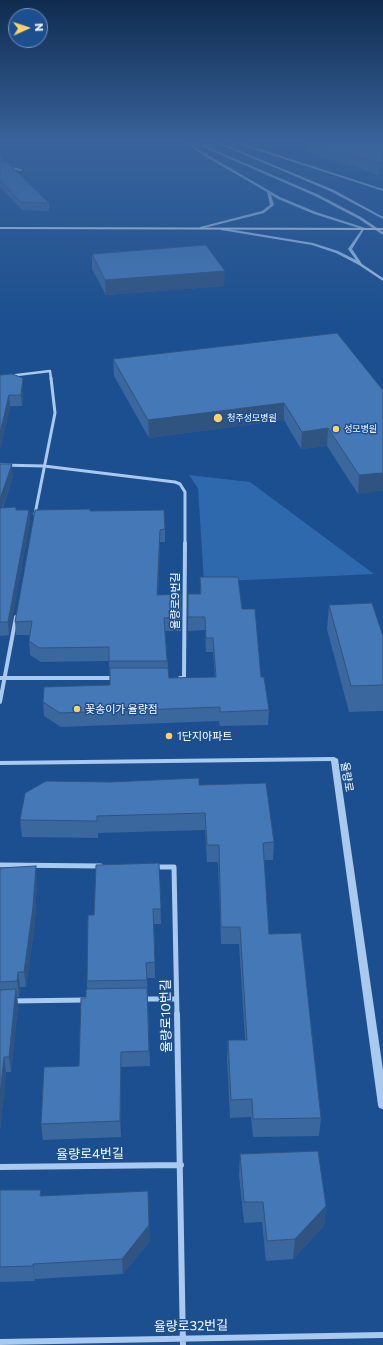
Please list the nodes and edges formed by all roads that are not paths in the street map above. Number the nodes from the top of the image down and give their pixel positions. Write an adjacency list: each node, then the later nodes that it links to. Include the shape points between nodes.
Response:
1 (271, 206): 7 (street, via 263,212)
2 (300, 206): 9 (street)
3 (337, 206): 11 (street)
4 (360, 206): 5 (street)
5 (383, 218)
6 (0, 228): 7 (main road)
7 (201, 228): 8 (main road)
8 (222, 229): 9 (main road); 12 (street, via 313,244 337,252)
9 (364, 229): 10 (main road); 12 (street, via 350,249)
10 (383, 229)
11 (383, 234)
12 (360, 265): 13 (street)
13 (383, 280)
14 (0, 377): 16 (street, via 50,371 55,412)
15 (0, 465): 16 (street)
16 (44, 466): 17 (street); 21 (street, 율량로9번길, via 175,482 180,484 185,492 184,678)
17 (34, 519)
18 (17, 610): 19 (street)
19 (2, 678): 20 (street); 22 (street)
20 (121, 678)
21 (176, 678)
22 (0, 702)
23 (0, 763): 31 (street, 율량로, via 334,759)
24 (0, 865): 25 (street)
25 (111, 866)
26 (150, 867): 27 (street, 율량로10번길, via 174,867)
27 (176, 999): 29 (street); 32 (street, 율량로10번길)
28 (96, 1000): 30 (street)
29 (136, 1000)
30 (8, 1001)
31 (383, 1105)
32 (181, 1165): 33 (street, 율량로4번길); 36 (street, 율량로10번길)
33 (0, 1167)
34 (383, 1335): 36 (street, 율량로32번길)
35 (0, 1342): 36 (street, 율량로32번길)
36 (183, 1342)

